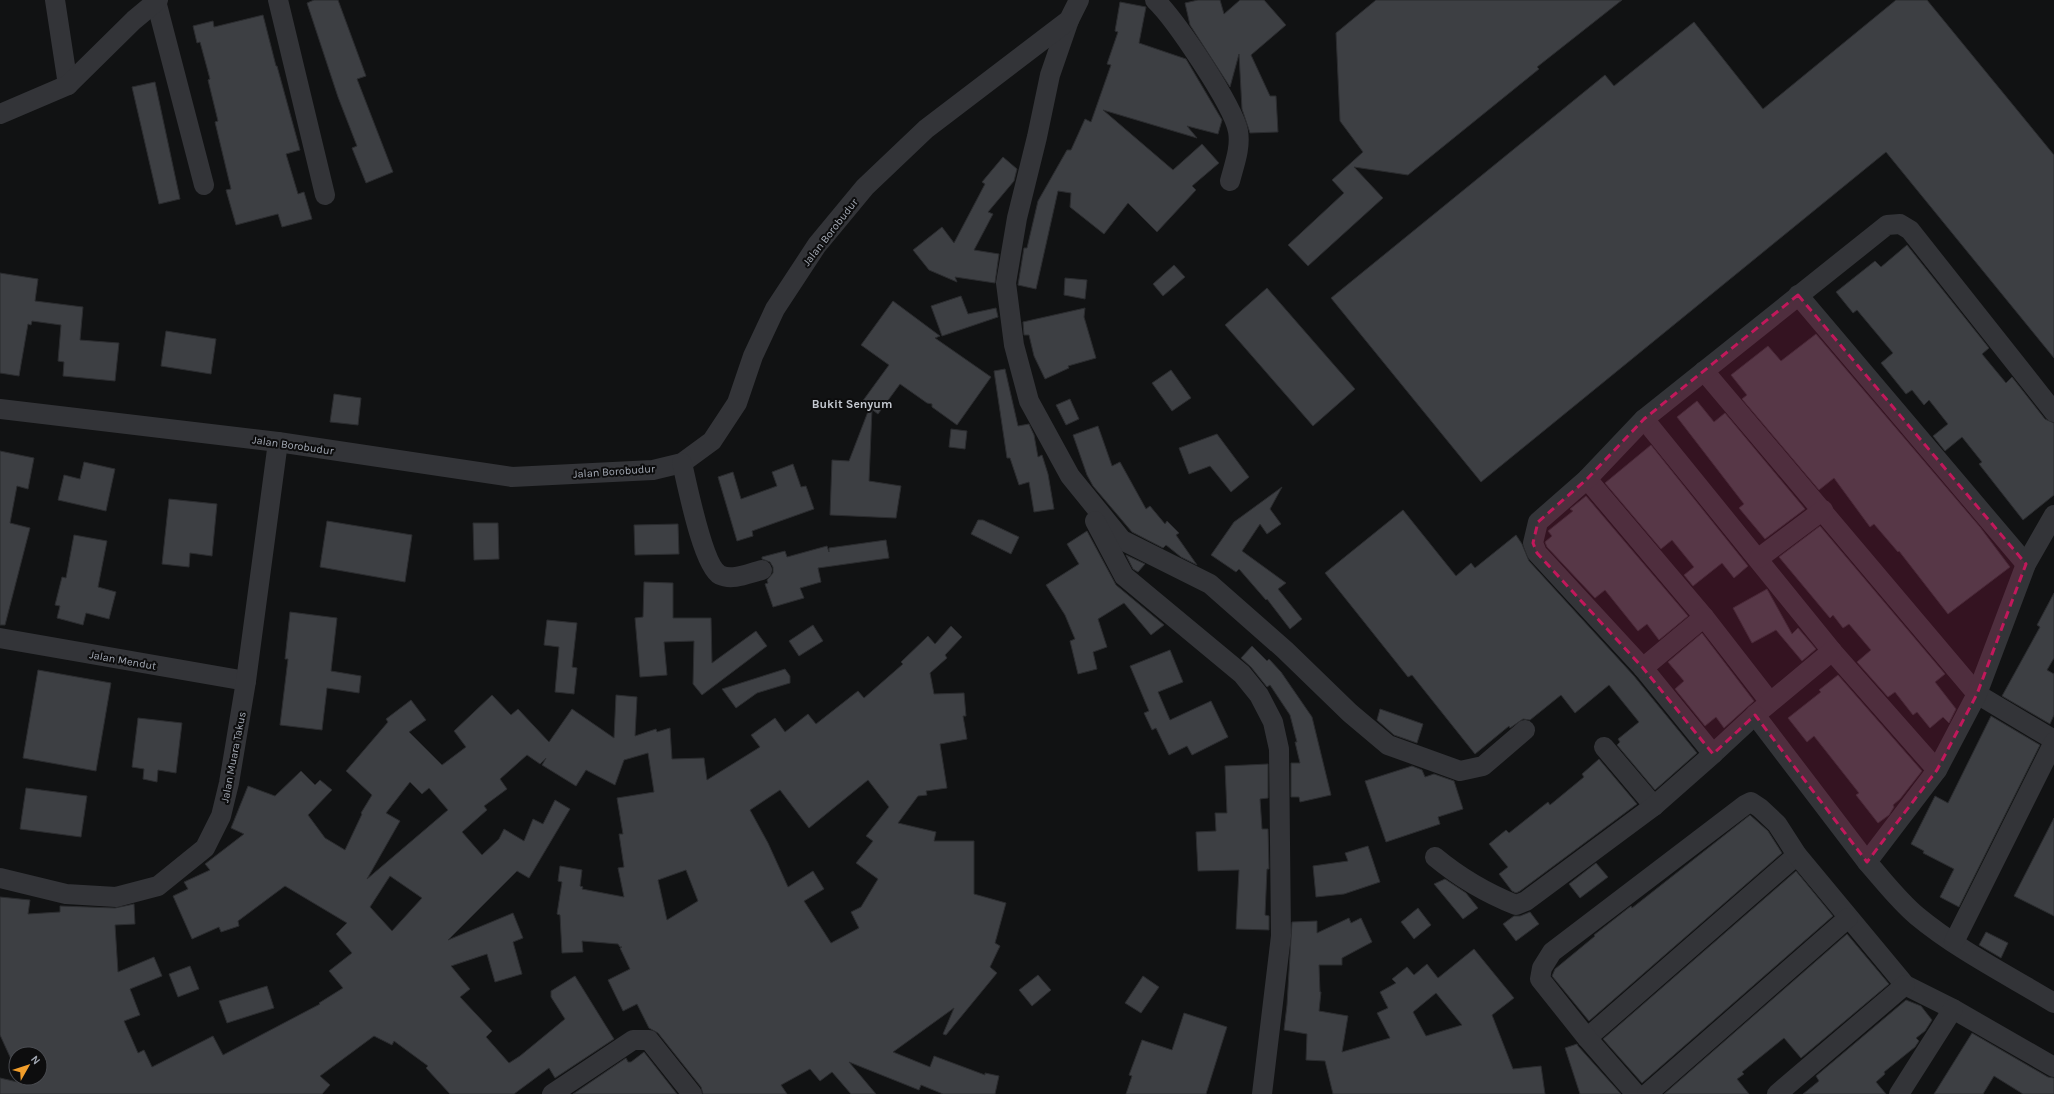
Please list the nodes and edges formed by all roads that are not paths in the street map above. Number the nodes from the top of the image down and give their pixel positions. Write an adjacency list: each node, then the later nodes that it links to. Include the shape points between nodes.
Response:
1 (56, 0): 7 (street)
2 (278, 0): 11 (street)
3 (1079, 0): 6 (street, Jalan Borobudur)
4 (1155, 0): 9 (street, via 1207,72 1235,121 1238,131 1238,153)
5 (157, 1): 7 (street); 10 (street)
6 (1069, 20): 18 (street, Jalan Borobudur, via 926,129 865,187 817,245 775,309 753,356 737,403 712,441); 19 (street, via 1050,75 1017,218 1006,283 1014,345 1029,401)
7 (68, 85): 8 (street)
8 (0, 114)
9 (1230, 181)
10 (204, 185)
11 (325, 195)
12 (1798, 295): 13 (street); 15 (street, via 1887,225 1905,225); 24 (street)
13 (1704, 371): 16 (street); 21 (street)
14 (0, 409): 17 (street, Jalan Borobudur)
15 (2054, 412)
16 (1644, 419): 20 (street); 23 (street)
17 (278, 442): 18 (street, Jalan Borobudur, via 512,477 653,470); 30 (street, Jalan Muara Takus)
18 (682, 463): 25 (street, via 709,561 720,574 733,578)
19 (1070, 476): 34 (street, via 1122,540 1210,584 1388,745 1460,771 1483,766); 53 (street, via 1124,576 1242,674 1259,695 1273,722 1279,749 1281,936)
20 (1587, 479): 26 (street); 29 (street, via 1538,522 1533,543 1537,553)
21 (1823, 510): 23 (street); 31 (street)
22 (2052, 524): 24 (street)
23 (1758, 558): 28 (street)
24 (2026, 564): 31 (street)
25 (762, 570)
26 (1704, 617): 29 (street); 32 (street)
27 (0, 638): 30 (street, Jalan Mendut)
28 (1832, 651): 32 (street); 38 (street)
29 (1643, 668): 37 (street)
30 (246, 681): 43 (street, Jalan Muara Takus, via 221,816 205,848 164,882 158,886 116,897 66,894)
31 (1977, 694): 35 (street); 38 (street)
32 (1770, 702): 33 (street)
33 (1755, 715): 37 (street); 42 (street)
34 (1525, 730)
35 (2054, 741): 45 (street)
36 (1604, 747): 39 (street)
37 (1714, 754): 39 (street)
38 (1937, 770): 42 (street)
39 (1654, 806): 41 (street, via 1526,901 1516,905 1457,875)
40 (1797, 855): 44 (street); 49 (street); 49 (street, via 1777,824 1751,802 1552,952 1542,968 1540,978)
41 (1435, 857)
42 (1867, 862): 45 (street, via 1917,916)
43 (0, 878)
44 (1848, 918): 46 (street); 55 (street)
45 (1954, 942): 47 (street)
46 (1906, 985): 48 (street); 56 (street)
47 (2054, 1003)
48 (1953, 1009): 50 (street); 57 (street)
49 (1587, 1038): 54 (street)
50 (2054, 1067)
51 (552, 1094): 52 (street, via 633,1040 649,1040)
52 (692, 1094)
53 (1262, 1094)
54 (1636, 1094)
55 (1647, 1094)
56 (1777, 1094)
57 (1899, 1094)

